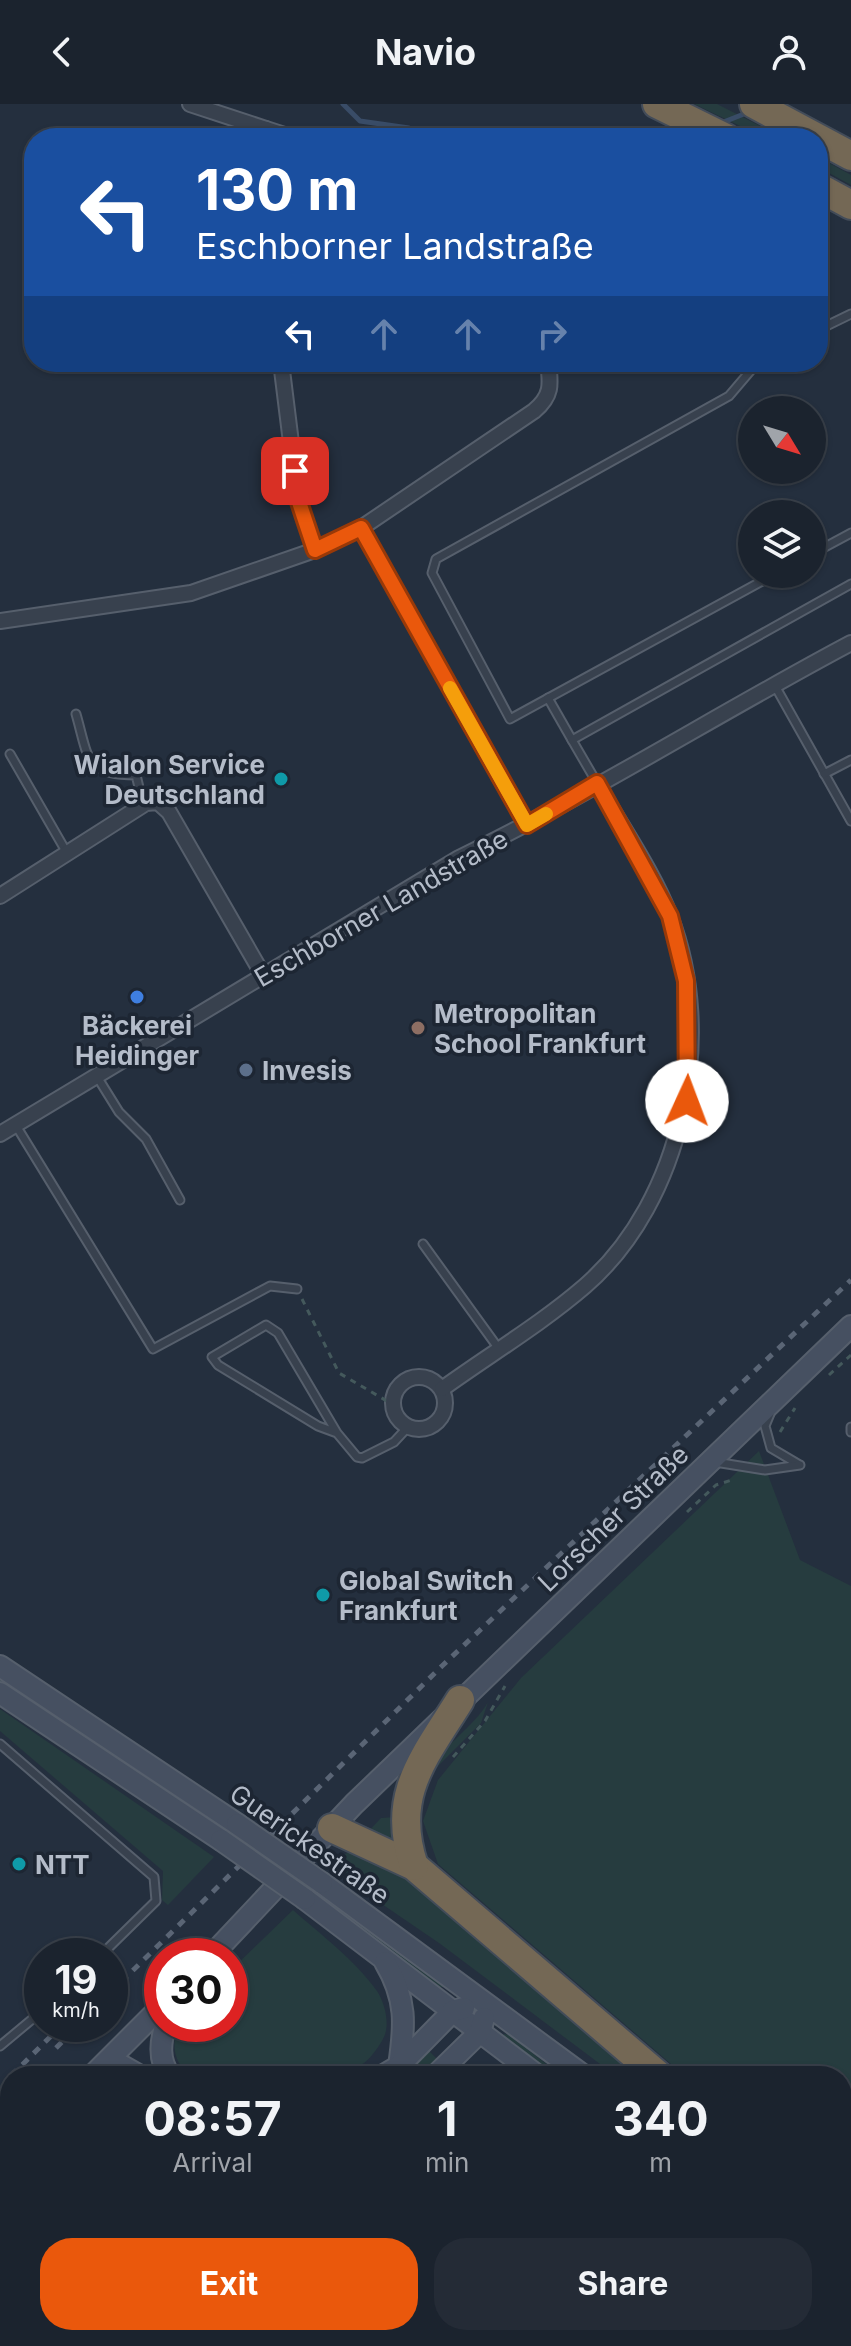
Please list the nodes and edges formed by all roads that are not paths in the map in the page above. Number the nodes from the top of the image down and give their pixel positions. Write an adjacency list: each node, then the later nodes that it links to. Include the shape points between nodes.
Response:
1 (190, 104): 4 (street)
2 (657, 104): 5 (highway)
3 (764, 109): 6 (highway)
4 (251, 128)
5 (705, 128)
6 (799, 128)
7 (828, 144): 8 (highway)
8 (851, 156)
9 (828, 192): 10 (highway)
10 (851, 205)
11 (851, 314): 12 (lane)
12 (828, 325)
13 (282, 372): 19 (street, via 298,499)
14 (549, 372): 16 (street, via 551,387 541,406)
15 (749, 372): 25 (lane, via 729,396 436,559 432,573 510,719)
16 (361, 528): 19 (street); 34 (street)
17 (851, 533): 18 (lane)
18 (826, 546)
19 (315, 550): 22 (street, via 191,593)
20 (851, 584): 27 (lane)
21 (749, 588): 25 (lane)
22 (0, 621)
23 (851, 643): 24 (street, Eschborner Landstraße)
24 (774, 684): 30 (lane); 31 (street, Eschborner Landstraße)
25 (548, 698): 27 (lane)
26 (76, 714): 32 (lane, via 93,764 106,774 136,775)
27 (572, 740): 31 (lane)
28 (10, 754): 35 (lane)
29 (851, 760): 30 (lane)
30 (824, 774): 33 (lane)
31 (597, 783): 34 (street, Eschborner Landstraße); 45 (street, via 670,916 686,981 687,1101 671,1155 632,1231 586,1285)
32 (151, 803): 35 (street); 37 (street, via 169,812)
33 (851, 821)
34 (527, 825): 37 (street, Eschborner Landstraße, via 459,858)
35 (67, 853): 36 (street)
36 (0, 896)
37 (263, 975): 38 (street, Eschborner Landstraße)
38 (96, 1075): 39 (street, Eschborner Landstraße); 41 (lane, via 119,1112 146,1139)
39 (15, 1124): 40 (street, Eschborner Landstraße); 43 (lane, via 153,1349 270,1286)
40 (0, 1134)
41 (180, 1200)
42 (423, 1244): 45 (lane)
43 (297, 1289)
44 (851, 1326): 47 (main road, Lorscher Straße)
45 (499, 1349): 46 (street)
46 (442, 1389): 48 (street, via 443,1416 435,1425); 48 (street, via 417,1376 396,1390 395,1417)
47 (776, 1397): 50 (main road, Lorscher Straße); 50 (lane, via 766,1439 775,1451 800,1465 765,1470)
48 (407, 1428): 49 (lane, via 394,1442 362,1458)
49 (337, 1433): 49 (lane, via 271,1327 260,1326 212,1357)
50 (709, 1462): 53 (main road, Lorscher Straße)
51 (0, 1666): 60 (main road, Guerickestraße, bridge, via 237,1824)
52 (0, 1693): 59 (main road, Guerickestraße, bridge, via 221,1840)
53 (460, 1700): 55 (main road, Lorscher Straße); 56 (highway, via 409,1787 405,1840)
54 (0, 1744): 57 (lane, via 154,1877 156,1901)
55 (332, 1828): 56 (highway); 58 (main road, Lorscher Straße)
56 (414, 1866): 74 (highway)
57 (118, 1938)
58 (228, 1938)
59 (381, 1956): 61 (main road, Guerickestraße); 69 (main road, via 396,1980 406,2023)
60 (487, 2003): 61 (main road); 64 (main road); 73 (main road, Guerickestraße)
61 (453, 2011): 64 (main road, Guerickestraße); 70 (main road)
62 (24, 2026): 66 (lane)
63 (144, 2028): 67 (main road)
64 (480, 2032): 71 (main road); 72 (main road, Guerickestraße)
65 (161, 2042): 68 (main road)
66 (0, 2046)
67 (112, 2066)
68 (166, 2066)
69 (392, 2066)
70 (395, 2066)
71 (445, 2066)
72 (525, 2066)
73 (571, 2066)
74 (647, 2066)

